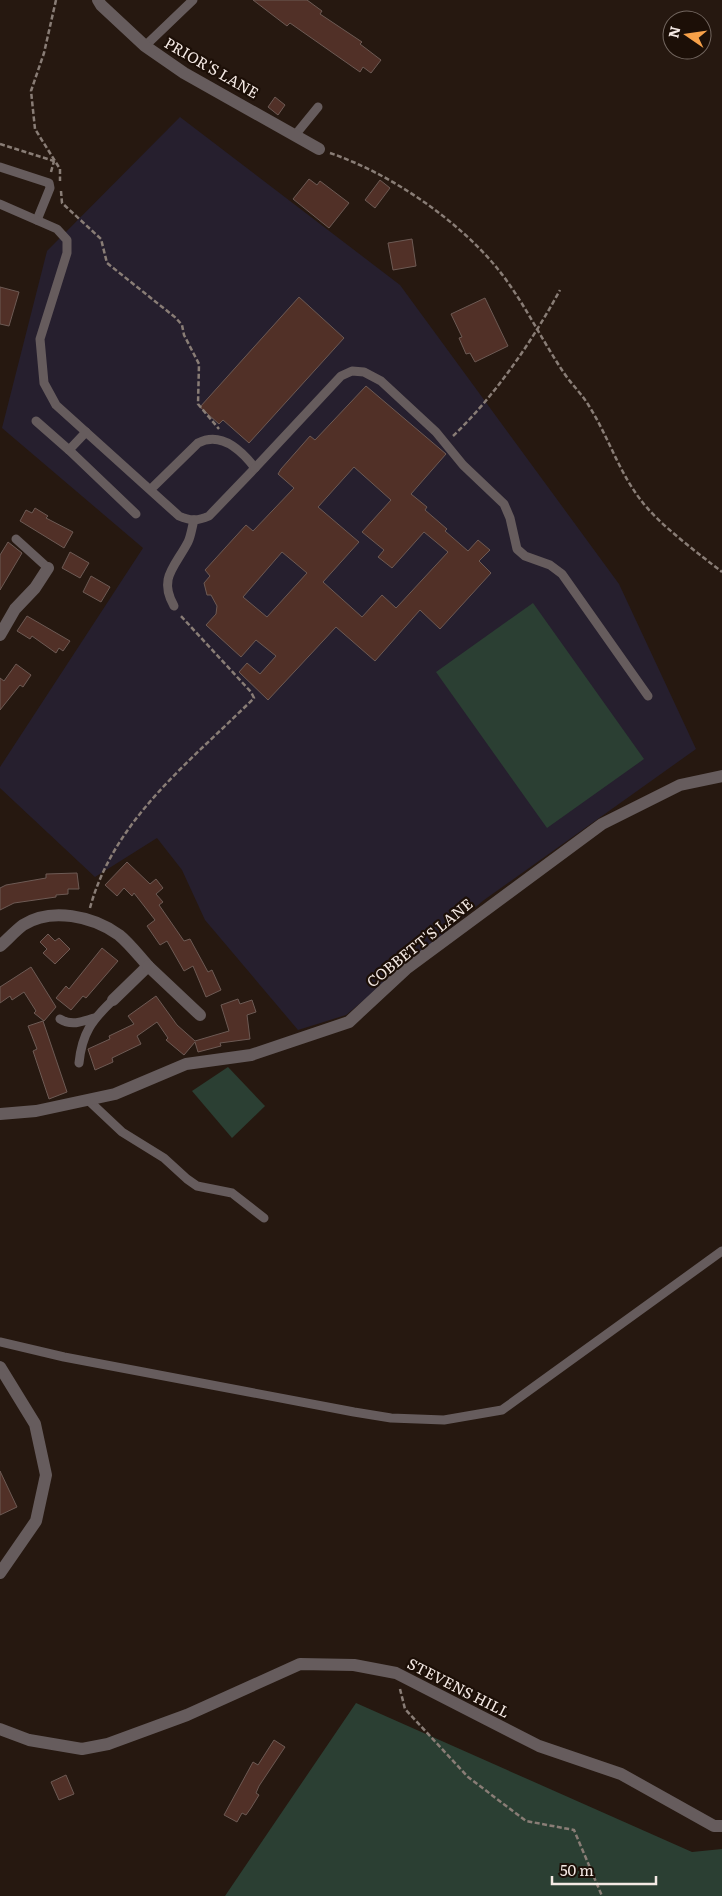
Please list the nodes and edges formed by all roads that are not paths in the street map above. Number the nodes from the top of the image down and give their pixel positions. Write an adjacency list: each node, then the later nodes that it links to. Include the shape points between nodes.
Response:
1 (98, 0): 3 (street, PRIOR'S LANE)
2 (193, 0): 3 (lane)
3 (145, 46): 5 (street, PRIOR'S LANE, via 184,73)
4 (318, 107): 5 (lane)
5 (296, 134): 6 (street, PRIOR'S LANE)
6 (319, 149)
7 (0, 167): 9 (lane, via 49,182 50,188)
8 (0, 204): 9 (lane)
9 (36, 220): 11 (lane, via 57,229 67,240 67,254 40,339 44,383 56,405)
10 (36, 421): 12 (lane)
11 (86, 432): 12 (lane); 14 (lane)
12 (68, 450): 15 (lane)
13 (256, 468): 14 (lane, via 229,444 215,438 198,443); 16 (lane, via 209,516); 21 (lane, via 341,376 352,370 381,381 504,504 517,548 525,556 550,565 562,574)
14 (151, 489): 16 (lane, via 179,516)
15 (136, 514)
16 (194, 520): 19 (lane, via 189,541 167,582 167,594)
17 (16, 539): 18 (lane)
18 (48, 568): 20 (street, via 35,588 15,608)
19 (174, 606)
20 (0, 635)
21 (648, 696)
22 (722, 776): 30 (street, COBBETT'S LANE, via 680,785 602,824 406,969 349,1022 251,1055 186,1064 115,1094)
23 (0, 946): 24 (street, via 23,925 43,916 61,914 119,935)
24 (148, 966): 25 (street); 26 (street)
25 (113, 1000): 27 (lane)
26 (200, 1015)
27 (94, 1018): 28 (lane, via 78,1023); 29 (lane, via 81,1044)
28 (60, 1019)
29 (78, 1063)
30 (88, 1100): 31 (street, COBBETT'S LANE); 32 (lane, via 122,1132 164,1158 197,1186 232,1193)
31 (0, 1114)
32 (264, 1218)
33 (722, 1251): 34 (lane, via 502,1410 444,1420 391,1418 354,1412)
34 (0, 1342)
35 (0, 1367): 36 (street, via 35,1424 46,1475 36,1521)
36 (0, 1573)
37 (0, 1729): 38 (street, STEVENS HILL, via 29,1740 82,1749 108,1744 187,1715 300,1664 354,1665 396,1674 539,1746 621,1774 714,1826)
38 (722, 1826)

